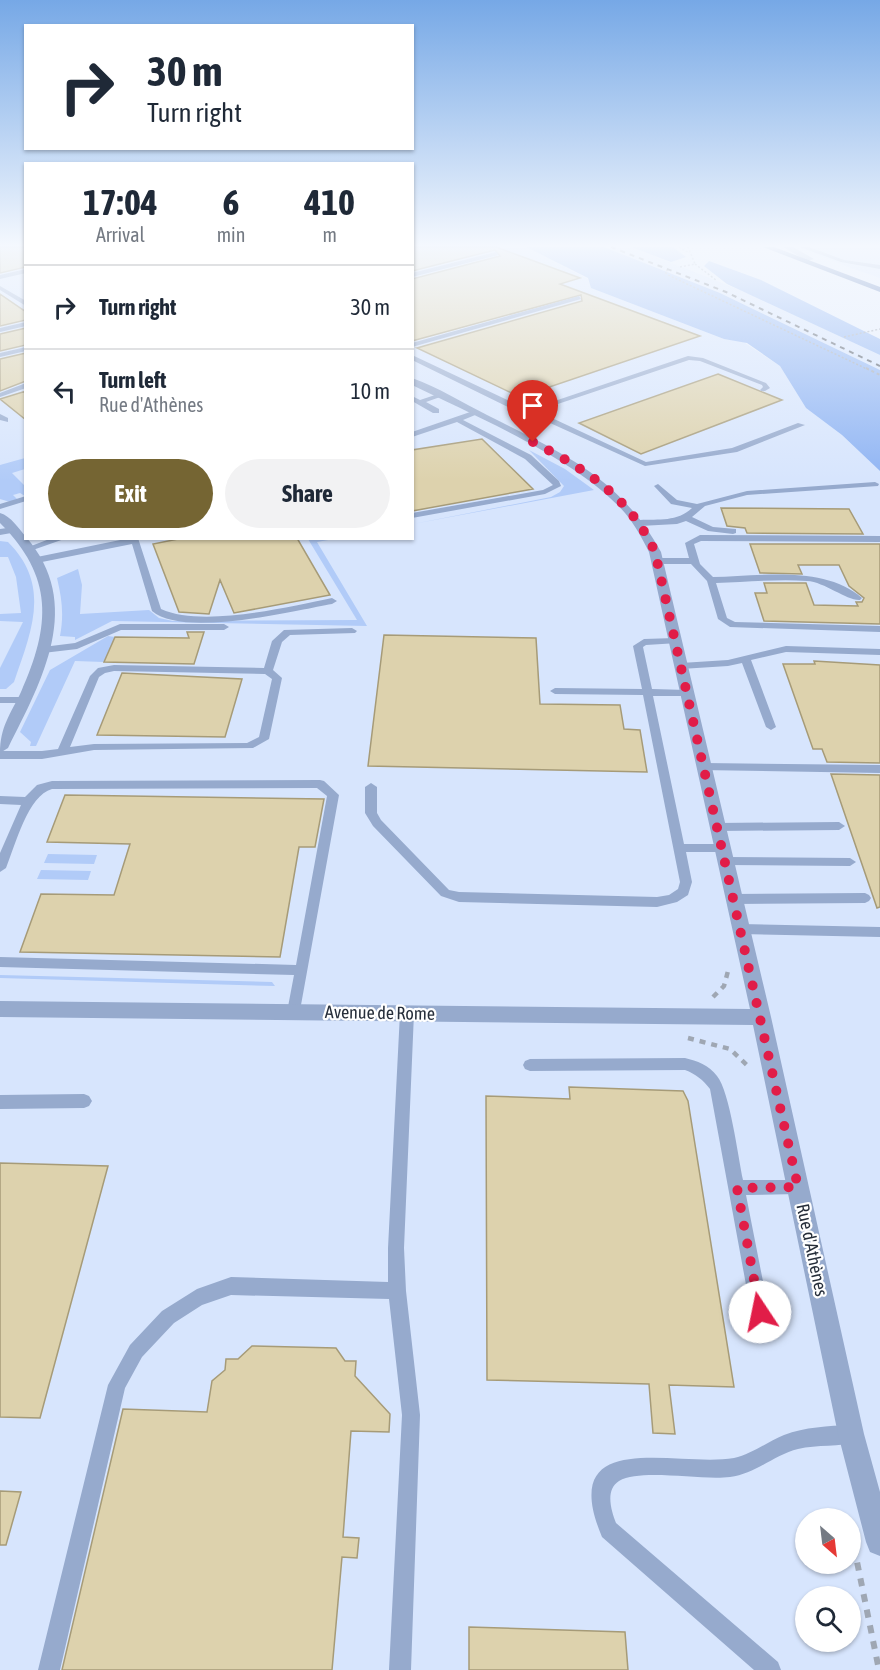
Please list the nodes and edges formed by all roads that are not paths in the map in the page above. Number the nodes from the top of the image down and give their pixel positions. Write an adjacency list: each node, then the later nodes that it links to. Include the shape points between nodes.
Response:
1 (22, 325): 3 (lane)
2 (483, 325): 4 (lane)
3 (0, 330)
4 (414, 344)
5 (24, 349): 6 (lane)
6 (0, 355)
7 (414, 358): 18 (lane)
8 (24, 381): 11 (lane)
9 (414, 382): 14 (street, Rue d'Athènes)
10 (24, 386): 13 (lane)
11 (0, 387)
12 (763, 390): 18 (lane, via 767,388 764,384 694,357)
13 (0, 395)
14 (441, 395): 16 (lane); 19 (street, Rue d'Athènes)
15 (414, 399): 16 (lane)
16 (420, 402): 17 (lane)
17 (436, 411)
18 (531, 411): 21 (lane, via 645,464 734,450)
19 (476, 413): 20 (lane); 31 (street, Rue d'Athènes, via 587,472 623,502)
20 (458, 420): 22 (lane); 29 (lane, via 528,457 557,486 545,492)
21 (801, 425)
22 (414, 434)
23 (875, 484): 27 (lane, via 747,493)
24 (658, 486): 27 (lane, via 674,502)
25 (24, 499): 26 (lane)
26 (0, 507)
27 (697, 507): 30 (lane)
28 (0, 516): 32 (street)
29 (414, 516)
30 (686, 518): 31 (lane); 33 (lane, via 722,531)
31 (640, 523): 38 (street, Rue d'Athènes)
32 (7, 531): 37 (street)
33 (848, 532)
34 (880, 539): 39 (lane, via 700,538 689,543)
35 (59, 540): 37 (lane)
36 (134, 540): 37 (lane); 42 (lane, via 157,611 170,618 251,616)
37 (34, 554): 47 (street, via 44,577 50,617)
38 (657, 561): 39 (lane); 46 (street, Rue d'Athènes)
39 (695, 561): 40 (lane)
40 (711, 580): 41 (lane, via 810,578); 44 (lane, via 723,619 733,625)
41 (857, 598)
42 (332, 601)
43 (224, 627): 47 (lane, via 120,627 77,646)
44 (880, 628)
45 (352, 631): 51 (lane, via 287,632 277,641)
46 (675, 641): 50 (street, Rue d'Athènes); 53 (lane, via 644,642 638,646)
47 (43, 650): 56 (street)
48 (880, 652): 49 (lane, via 786,649)
49 (745, 658): 50 (lane, via 707,666); 57 (lane)
50 (681, 666): 54 (street, Rue d'Athènes)
51 (268, 671): 59 (lane, via 102,670 95,676); 59 (lane, via 277,678 264,739 257,744 94,747)
52 (555, 691): 53 (lane)
53 (647, 692): 54 (lane); 68 (lane)
54 (687, 693): 61 (street, Rue d'Athènes)
55 (0, 700): 56 (lane)
56 (25, 700): 58 (street)
57 (771, 727)
58 (0, 748)
59 (62, 752): 60 (lane, via 42,756)
60 (0, 755)
61 (704, 767): 62 (lane); 67 (street, Rue d'Athènes)
62 (880, 769)
63 (371, 787): 68 (lane, via 371,813 377,823 433,884 459,897 664,900 684,892)
64 (0, 800): 65 (lane)
65 (28, 801): 71 (lane); 77 (lane, via 41,788 52,785 320,784 328,788 333,795)
66 (839, 826): 67 (lane)
67 (718, 827): 69 (street, Rue d'Athènes)
68 (681, 848): 69 (lane)
69 (724, 855): 70 (lane); 73 (street, Rue d'Athènes)
70 (850, 862)
71 (0, 868)
72 (865, 898): 73 (lane)
73 (734, 899): 74 (street, Rue d'Athènes)
74 (741, 928): 75 (lane); 81 (street, Rue d'Athènes)
75 (880, 932)
76 (0, 962): 77 (lane)
77 (301, 970): 79 (lane)
78 (0, 1009): 79 (street, Avenue de Rome)
79 (294, 1012): 80 (street, Avenue de Rome)
80 (407, 1013): 81 (street, Avenue de Rome); 87 (lane)
81 (761, 1017): 85 (street, Rue d'Athènes)
82 (530, 1065): 86 (lane, via 699,1067 717,1088)
83 (84, 1101): 84 (lane)
84 (0, 1102)
85 (798, 1187): 86 (lane); 89 (street, Rue d'Athènes)
86 (737, 1188): 88 (lane)
87 (397, 1291): 91 (lane, via 231,1286 197,1298 168,1317 136,1351 117,1385); 92 (lane, via 411,1414)
88 (760, 1312)
89 (851, 1434): 90 (street, Rue d'Athènes); 93 (lane, via 802,1438 729,1468 629,1468 613,1473 602,1488 600,1510 609,1530)
90 (880, 1542)
91 (49, 1670)
92 (400, 1670)
93 (770, 1670)

